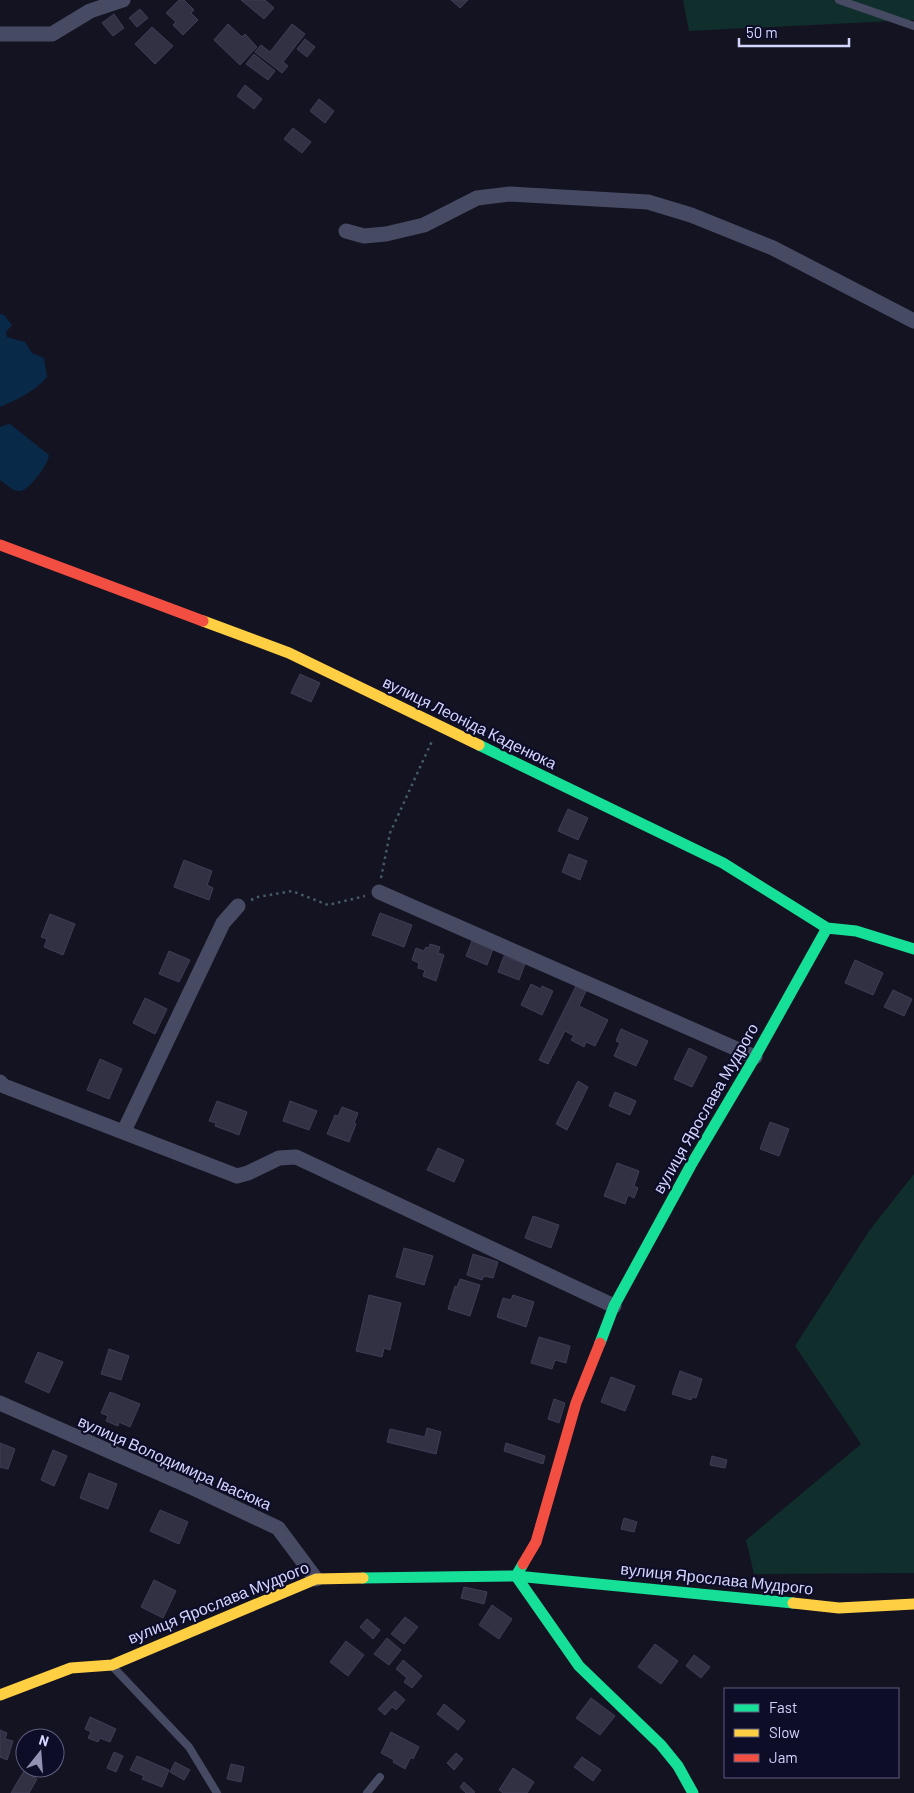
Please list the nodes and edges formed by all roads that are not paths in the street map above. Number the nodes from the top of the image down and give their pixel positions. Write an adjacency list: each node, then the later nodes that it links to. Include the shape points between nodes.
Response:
1 (123, 0): 4 (street, via 90,11 52,34)
2 (839, 0): 3 (lane)
3 (914, 26)
4 (0, 34)
5 (346, 231): 6 (street, via 364,236 386,234 424,225 477,198 510,194 648,202 691,215 773,248)
6 (914, 321)
7 (0, 545): 10 (street, вулиця Леоніда Каденюка, via 289,653 723,863)
8 (379, 892): 12 (street)
9 (238, 906): 14 (street, via 223,923)
10 (827, 928): 11 (street, вулиця Леоніда Каденюка, via 856,931); 12 (street, вулиця Ярослава Мудрого)
11 (914, 949)
12 (755, 1057): 15 (street, вулиця Ярослава Мудрого)
13 (0, 1082): 14 (street)
14 (124, 1131): 15 (street, via 237,1176 279,1158 296,1157)
15 (614, 1306): 17 (street, вулиця Ярослава Мудрого, via 576,1403 536,1542)
16 (0, 1403): 18 (street, вулиця Володимира Івасюка, via 278,1528)
17 (516, 1576): 18 (street, вулиця Ярослава Мудрого); 19 (street, вулиця Ярослава Мудрого, via 840,1608); 25 (street, via 579,1666 660,1745 678,1766)
18 (316, 1579): 20 (street, вулиця Ярослава Мудрого)
19 (914, 1604)
20 (112, 1665): 21 (street, вулиця Ярослава Мудрого, via 71,1668); 23 (lane, via 189,1747)
21 (0, 1695)
22 (380, 1777): 24 (lane)
23 (216, 1793)
24 (367, 1793)
25 (693, 1793)

